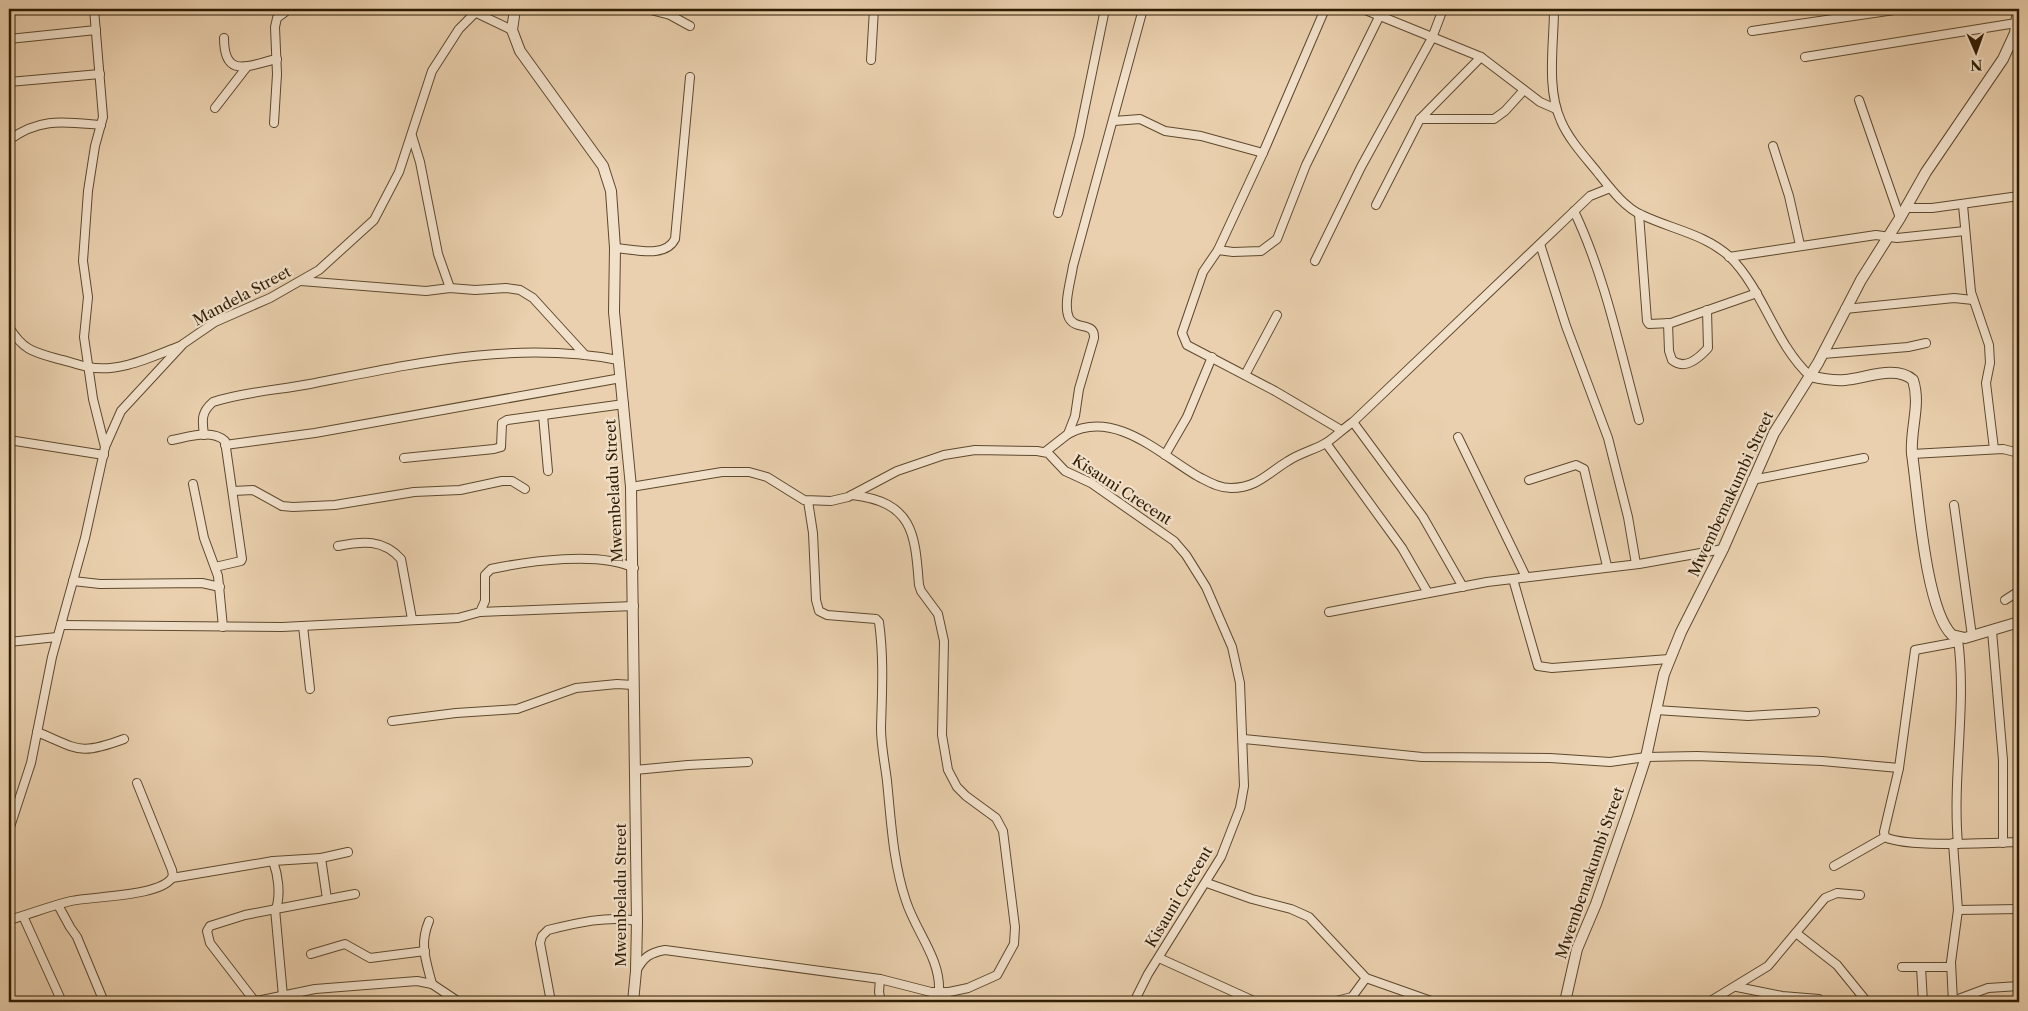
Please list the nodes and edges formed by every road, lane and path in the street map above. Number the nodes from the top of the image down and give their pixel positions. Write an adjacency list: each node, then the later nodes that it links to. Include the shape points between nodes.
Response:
1 (94, 9): 19 (street)
2 (289, 9): 27 (street, via 278,18 275,27)
3 (468, 9): 15 (street)
4 (515, 9): 20 (street)
5 (647, 9): 18 (street, via 670,15)
6 (874, 9): 28 (street)
7 (1105, 9): 50 (street, via 1079,136)
8 (1143, 9): 38 (street)
9 (1325, 9): 44 (street)
10 (1363, 9): 16 (street)
11 (1443, 9): 23 (street)
12 (1554, 9): 36 (street)
13 (1901, 9): 21 (street)
14 (2018, 9): 17 (street, Mwembemakumbi Street)
15 (478, 10): 20 (street); 41 (street, Mandela Street, via 458,29 432,71)
16 (1381, 13): 23 (street); 58 (street, via 1306,164 1277,239 1261,251)
17 (2016, 23): 26 (street); 51 (street, Mwembemakumbi Street, via 2013,40 2003,59 1926,172)
18 (690, 26)
19 (96, 30): 24 (street); 30 (street)
20 (512, 30): 57 (street, Mwembeladu Street, via 530,68 603,166 611,190)
21 (1752, 31)
22 (224, 38): 29 (street, via 228,63)
23 (1432, 38): 25 (street); 60 (street, via 1360,168)
24 (9, 39)
25 (1481, 57): 33 (street); 37 (street)
26 (1805, 57)
27 (277, 59): 29 (street); 39 (street)
28 (871, 60)
29 (246, 68): 35 (street)
30 (100, 74): 32 (street); 40 (street)
31 (690, 77): 57 (street, via 675,240 672,246 661,251)
32 (9, 82)
33 (1524, 90): 36 (street); 37 (street, via 1494,119)
34 (1859, 100): 51 (street)
35 (215, 108)
36 (1556, 109): 45 (street, via 1562,123)
37 (1420, 119): 47 (street)
38 (1114, 121): 44 (street, via 1140,119 1165,131 1201,136); 85 (street, via 1069,290 1070,320 1090,328 1095,335)
39 (274, 123)
40 (102, 125): 42 (street, via 44,122 22,130); 76 (street, via 88,191 83,261 88,297 84,350)
41 (412, 136): 61 (street, Mandela Street, via 399,172 374,220 319,270); 62 (street, via 438,254)
42 (9, 140)
43 (1773, 146): 56 (street)
44 (1263, 153): 58 (street)
45 (1610, 188): 49 (street, via 1590,196); 52 (street)
46 (2019, 196): 48 (street)
47 (1376, 205)
48 (1963, 205): 51 (street); 53 (street)
49 (1574, 211): 55 (street); 82 (street, via 1585,233)
50 (1058, 213)
51 (1903, 213): 54 (street, Mwembemakumbi Street)
52 (1639, 214): 59 (street, via 1696,236); 68 (street, via 1647,321 1652,325)
53 (1965, 231): 54 (street); 64 (street)
54 (1888, 238): 56 (street, via 1876,235); 65 (street, Mwembemakumbi Street)
55 (1540, 244): 83 (street); 112 (street, via 1566,326 1608,438)
56 (1800, 245): 59 (street)
57 (615, 248): 75 (street, Mwembeladu Street, via 614,312)
58 (1218, 250): 74 (street, via 1203,272 1182,333 1187,345)
59 (1729, 257): 63 (street)
60 (1315, 261)
61 (301, 281): 62 (street, via 426,291); 71 (street, Mandela Street, via 215,322)
62 (450, 288): 73 (street, via 506,288 526,292)
63 (1757, 293): 66 (street); 78 (street, via 1793,356)
64 (1974, 300): 65 (street, via 1954,298); 92 (street, via 1989,345 1986,383)
65 (1845, 309): 72 (street, Mwembemakumbi Street)
66 (1707, 310): 68 (street); 68 (street, via 1708,348 1691,363 1682,365 1672,360)
67 (1277, 315): 77 (street)
68 (1668, 323)
69 (9, 327): 76 (street, via 18,342 30,351)
70 (1926, 342): 72 (street, via 1908,347)
71 (183, 344): 76 (street, via 135,363); 93 (street, Mandela Street, via 121,411)
72 (1822, 354): 78 (street, Mwembemakumbi Street)
73 (585, 355): 75 (street); 86 (street, via 508,352 414,364 223,399 205,409 202,417)
74 (1212, 357): 77 (street); 97 (street, via 1187,417)
75 (618, 360): 79 (street, Mwembeladu Street)
76 (88, 367): 93 (street)
77 (1245, 375): 84 (street)
78 (1810, 376): 96 (street, via 1845,380 1877,374 1907,375 1916,389); 102 (street, Mwembemakumbi Street, via 1774,433)
79 (621, 378): 80 (street, Mwembeladu Street); 91 (street, via 315,433)
80 (624, 404): 81 (street); 104 (street, Mwembeladu Street)
81 (543, 415): 98 (street, via 502,423 502,442 494,449); 100 (street)
82 (1639, 420)
83 (1353, 422): 84 (street); 120 (street, via 1423,516)
84 (1341, 430): 90 (street)
85 (1068, 434): 94 (street); 97 (street, via 1080,429 1111,429 1131,435)
86 (204, 435): 89 (street); 91 (street, via 216,435 225,441)
87 (1458, 437): 116 (street)
88 (9, 440): 93 (street)
89 (172, 440)
90 (1326, 443): 97 (street, via 1288,460 1265,478 1231,488 1215,485); 122 (street, via 1402,548)
91 (225, 445): 106 (street)
92 (1994, 449): 95 (street); 96 (street)
93 (104, 451): 118 (street, Mandela Street)
94 (1045, 452): 107 (street, via 975,450 944,455 898,471); 145 (street, Kisauni Crecent, via 1065,471 1091,483 1151,522 1186,555 1209,594 1232,647 1240,683)
95 (2019, 453)
96 (1912, 454): 135 (street, via 1933,589 1940,617 1946,629)
97 (1165, 455)
98 (404, 458)
99 (1864, 458): 102 (street)
100 (548, 470)
101 (1529, 480): 113 (street, via 1576,465 1584,469)
102 (1752, 480): 111 (street, Mwembemakumbi Street)
103 (193, 484): 114 (street, via 204,538)
104 (631, 486): 108 (street, via 722,472 749,472 766,477); 115 (street, Mwembeladu Street)
105 (525, 489): 106 (street, via 512,481 502,481 460,490 414,492 335,505 293,507 282,506 253,490)
106 (233, 491): 114 (street, via 242,559)
107 (852, 495): 108 (street, via 831,501); 186 (street, via 876,498 889,504 903,519 916,543 921,592 938,614 944,641 944,760 957,787 996,818 1003,831 1013,905 1014,944 997,975 968,988)
108 (808, 501): 186 (street, via 818,611 879,622 883,662 881,729 892,829 906,901 938,967)
109 (1954, 505): 133 (street)
110 (338, 546): 127 (street, via 373,542 396,553 401,559)
111 (1723, 549): 112 (street); 137 (street, Mwembemakumbi Street)
112 (1636, 564): 113 (street)
113 (1607, 566): 116 (street)
114 (215, 567): 119 (street)
115 (634, 568): 124 (street, Mwembeladu Street); 125 (street, via 612,560 591,558 491,569 486,575 485,601)
116 (1526, 577): 117 (street)
117 (1513, 579): 120 (street); 137 (street, via 1538,666 1552,668)
118 (73, 581): 119 (street, via 202,583); 129 (street, Mandela Street)
119 (220, 587): 131 (street)
120 (1463, 587): 122 (street)
121 (2019, 591): 123 (street)
122 (1428, 593): 126 (street)
123 (2005, 600)
124 (634, 606): 125 (street); 138 (street, Mwembeladu Street)
125 (480, 612): 127 (street, via 458,618)
126 (1329, 612)
127 (412, 619): 130 (street)
128 (2019, 622): 132 (street)
129 (61, 625): 131 (street); 134 (street, Mandela Street)
130 (303, 626): 131 (street); 139 (street)
131 (223, 627)
132 (1992, 631): 133 (street); 155 (street, via 2002,760)
133 (1972, 636): 135 (street)
134 (57, 637): 136 (street); 143 (street, Mandela Street)
135 (1958, 639): 148 (street, via 1915,650); 154 (street, via 1960,740)
136 (9, 642)
137 (1669, 660): 140 (street, Mwembemakumbi Street)
138 (633, 685): 142 (street, via 576,688 517,709); 149 (street, Mwembeladu Street)
139 (310, 689)
140 (1656, 710): 141 (street, via 1748,716); 146 (street, Mwembemakumbi Street)
141 (1815, 712)
142 (392, 721)
143 (36, 732): 144 (street, via 81,749 93,749); 151 (street, Mandela Street, via 28,772)
144 (124, 739)
145 (1244, 740): 146 (street, via 1430,758 1550,758 1610,762); 161 (street, Kisauni Crecent, via 1244,786 1240,808 1221,857)
146 (1646, 757): 148 (street, via 1813,761); 201 (street, Mwembemakumbi Street, via 1606,876 1577,949)
147 (748, 762): 149 (street)
148 (1899, 768): 152 (street, via 1884,832)
149 (635, 770): 172 (street, Mwembeladu Street)
150 (137, 783): 160 (street, via 172,870)
151 (9, 830)
152 (1886, 837): 154 (street, via 1902,841); 159 (street)
153 (2019, 842): 155 (street)
154 (1955, 843): 155 (street); 168 (street)
155 (2003, 843)
156 (348, 852): 157 (street)
157 (321, 858): 158 (street); 164 (street)
158 (273, 861): 160 (street); 166 (street, via 277,872)
159 (1834, 866)
160 (172, 878): 165 (street, via 162,886 143,891)
161 (1206, 883): 176 (street, Kisauni Crecent); 181 (street, via 1309,917)
162 (355, 894): 164 (street)
163 (1860, 895): 173 (street, via 1831,894 1818,904)
164 (327, 899): 166 (street)
165 (58, 904): 169 (street); 191 (street, via 77,936)
166 (276, 909): 188 (street); 188 (street, via 210,926 207,931 210,943 253,999 261,1002)
167 (2019, 909): 168 (street)
168 (1958, 910): 179 (street)
169 (23, 916): 170 (street); 190 (street)
170 (9, 920)
171 (429, 921): 174 (street, via 423,934)
172 (637, 921): 180 (street, Mwembeladu Street); 193 (street, via 624,918 548,930 542,936 542,954)
173 (1796, 933): 185 (street, via 1768,966); 203 (street, via 1838,966)
174 (425, 951): 175 (street, via 370,958 345,944); 183 (street)
175 (312, 954)
176 (1159, 958): 196 (street, Kisauni Crecent); 197 (street)
177 (1920, 967): 178 (street); 179 (street); 204 (street)
178 (1902, 968)
179 (1951, 968): 205 (street)
180 (636, 970): 182 (street, via 644,957 665,950); 194 (street, Mwembeladu Street)
181 (1366, 978): 187 (street); 198 (street, via 1352,997)
182 (880, 979): 186 (street, via 918,990); 195 (street)
183 (432, 984): 188 (street, via 417,981 364,984); 192 (street)
184 (2019, 986): 205 (street, via 1988,988)
185 (1737, 987): 189 (street); 202 (street)
186 (939, 992)
187 (1404, 992): 199 (street); 200 (street)
188 (283, 996)
189 (1819, 999)
190 (62, 1002)
191 (104, 1002)
192 (459, 1002)
193 (551, 1002)
194 (633, 1002)
195 (881, 1002)
196 (1134, 1002)
197 (1256, 1002)
198 (1332, 1002)
199 (1402, 1002)
200 (1434, 1002)
201 (1565, 1002)
202 (1709, 1002)
203 (1867, 1002)
204 (1923, 1002)
205 (1953, 1002)

